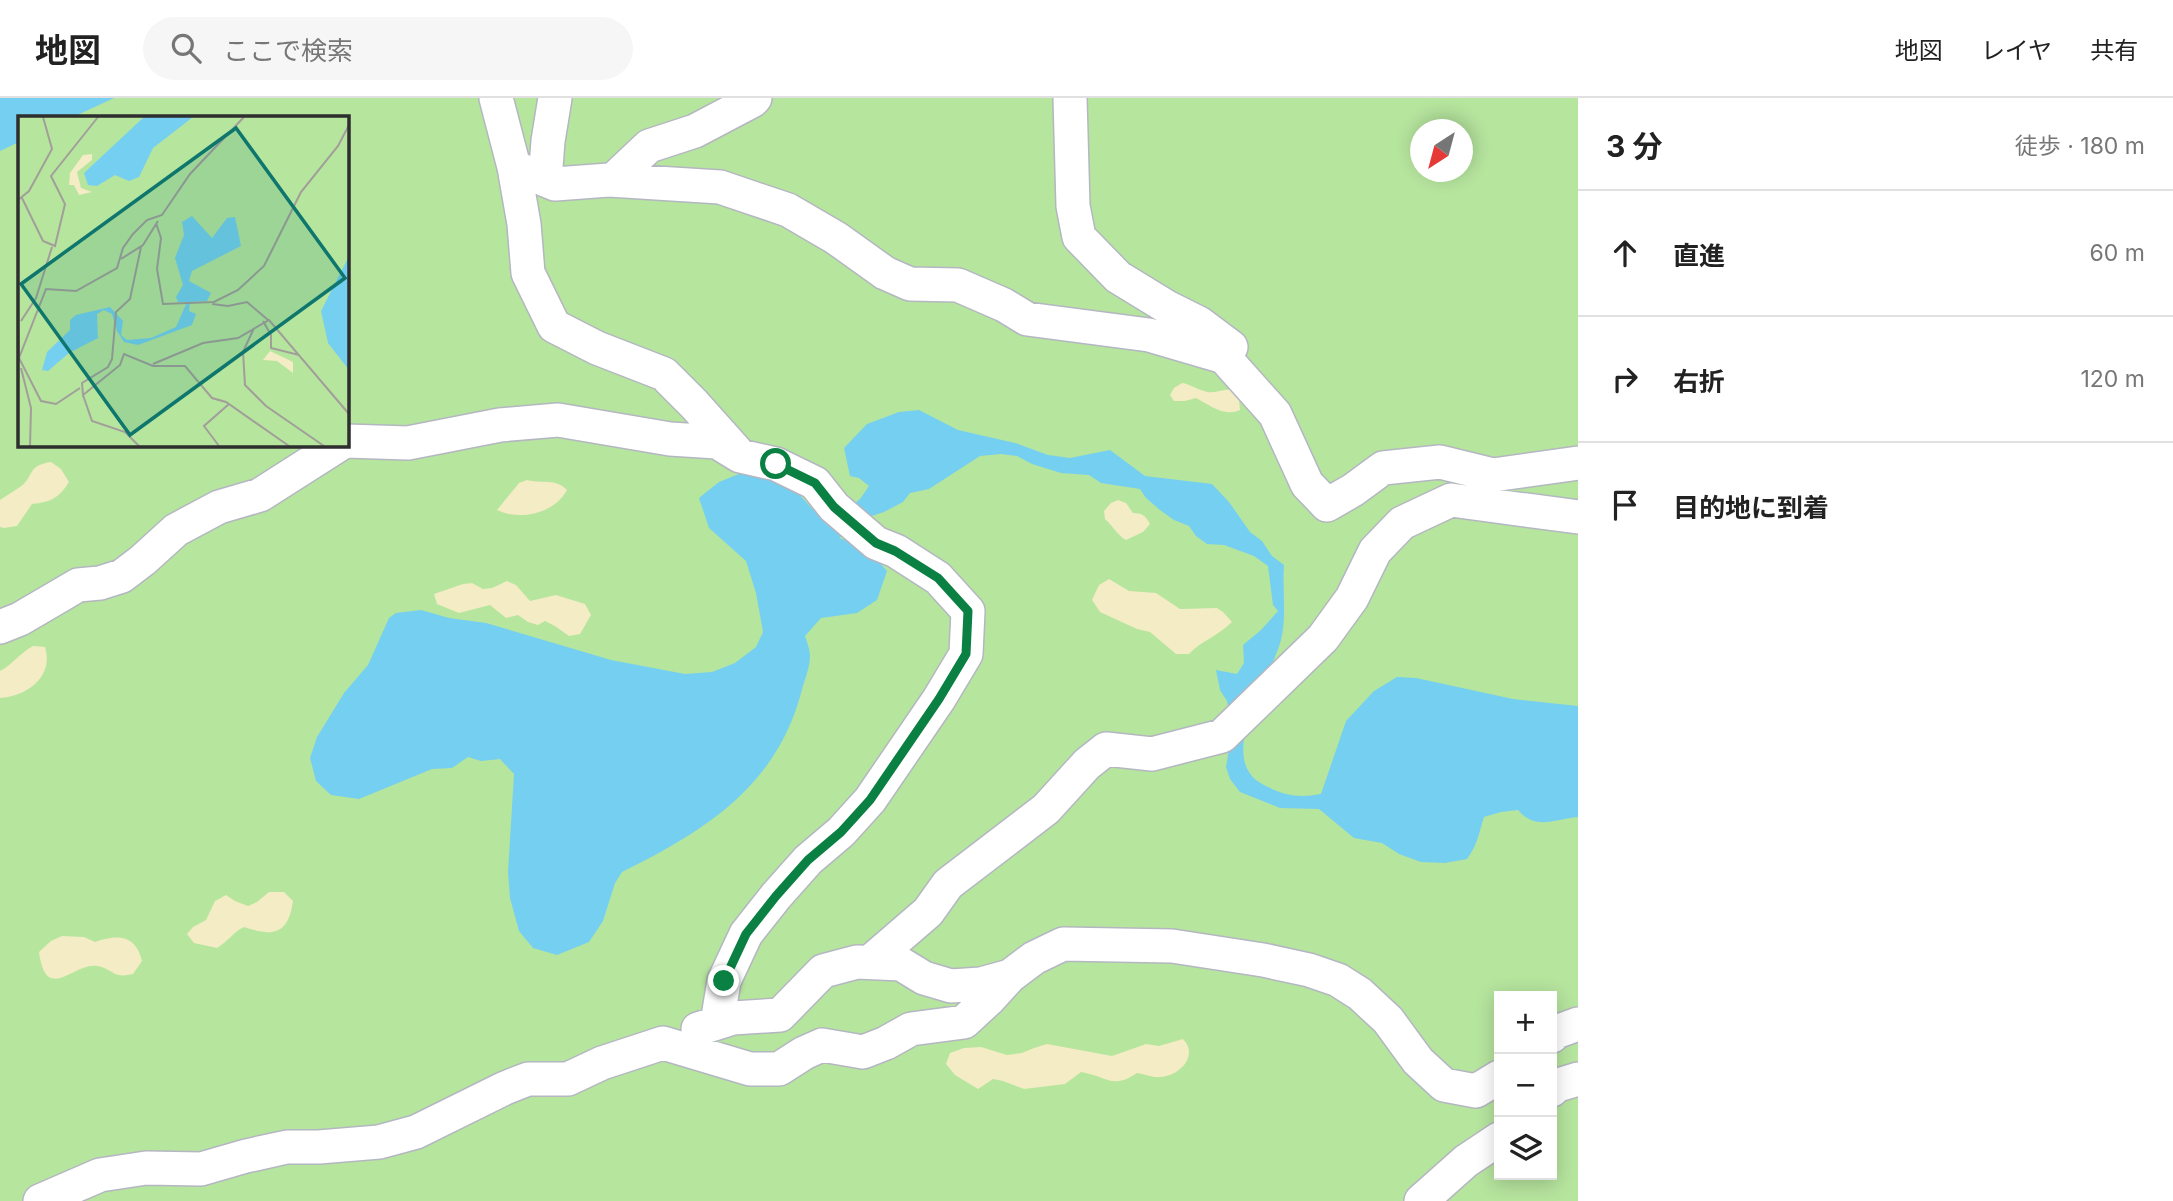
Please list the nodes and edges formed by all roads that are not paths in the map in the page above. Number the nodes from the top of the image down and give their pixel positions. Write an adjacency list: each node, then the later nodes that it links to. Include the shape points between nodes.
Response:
1 (496, 98): 5 (lane)
2 (555, 98): 6 (lane)
3 (755, 98): 7 (lane, via 695,131 649,146)
4 (1070, 98): 8 (lane, via 1073,206 1079,237 1118,277 1199,323 1231,347)
5 (514, 167): 6 (lane); 11 (lane, via 528,273 554,326 664,374)
6 (545, 180): 7 (lane, via 555,184)
7 (613, 180): 8 (lane, via 720,187 788,210 884,273 910,284 958,285 1027,319 1149,335)
8 (1224, 357): 12 (lane, via 1275,414 1307,484 1327,505 1383,468 1440,462 1493,474)
9 (348, 441): 11 (lane, via 408,443 500,425 558,420 717,442)
10 (337, 446): 14 (lane, via 260,495 219,507 176,530 121,576 78,585)
11 (740, 456): 17 (lane, via 776,464 815,483 834,507 876,543 938,578 968,611 966,654 870,800 808,860 746,934 724,981)
12 (1578, 463)
13 (1578, 517): 15 (lane, via 1451,500 1402,523 1375,551 1352,598 1324,638 1222,736 1152,754 1106,748 1046,809 948,884 928,912)
14 (0, 627)
15 (870, 962): 16 (lane, via 901,964 924,978 951,986); 17 (lane, via 823,971 780,1016)
16 (1010, 976): 20 (lane, via 964,1022 911,1029 863,1052 822,1045 779,1069 750,1069); 22 (lane, via 1063,944 1172,946 1264,960 1338,980 1360,994 1444,1085 1476,1091)
17 (717, 1023): 20 (lane)
18 (1578, 1024): 19 (lane)
19 (1557, 1032)
20 (663, 1042): 25 (lane, via 568,1079 528,1079 505,1087 416,1132 379,1142 287,1147 201,1169 146,1168 100,1175)
21 (1578, 1079): 23 (lane)
22 (1494, 1080)
23 (1557, 1085)
24 (1494, 1142): 26 (lane)
25 (40, 1201)
26 (1421, 1201)

